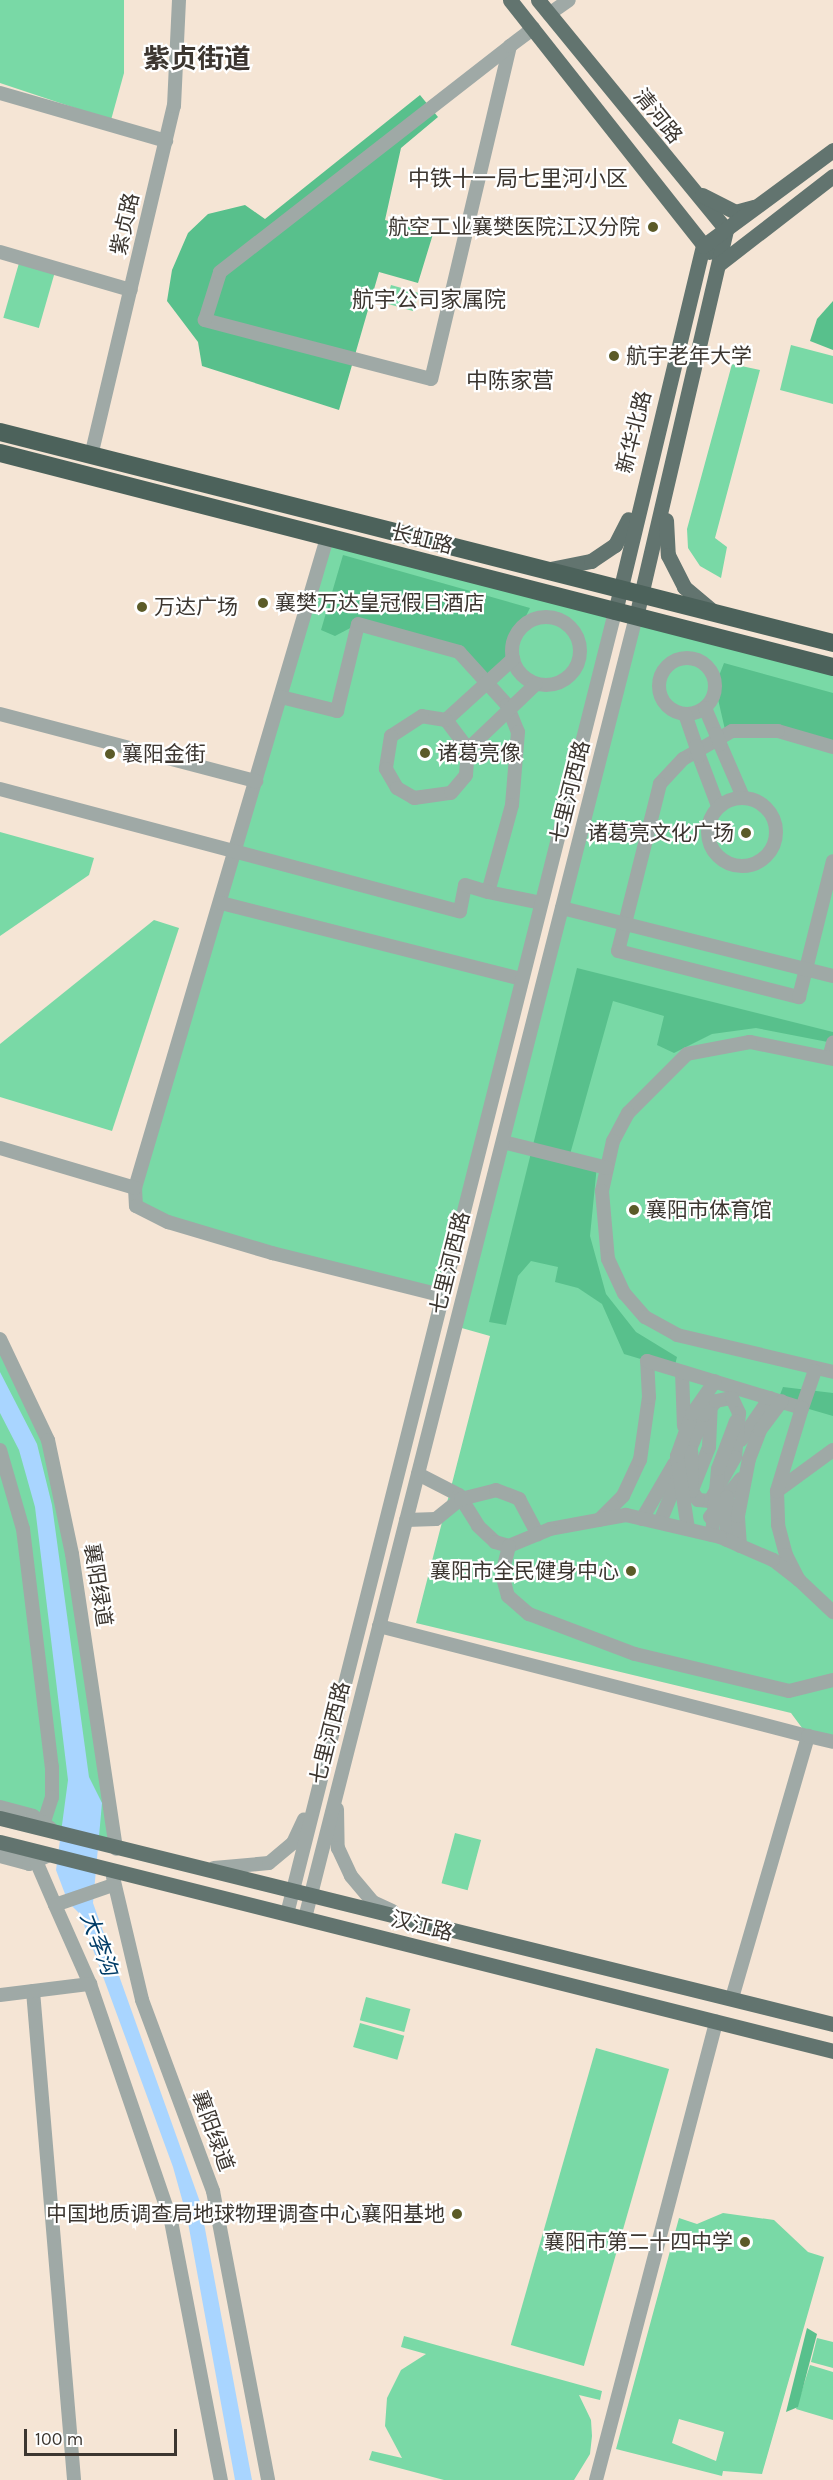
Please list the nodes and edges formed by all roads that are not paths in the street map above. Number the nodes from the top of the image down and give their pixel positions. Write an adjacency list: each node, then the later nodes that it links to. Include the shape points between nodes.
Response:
1 (179, 0): 9 (street, 紫贞路, via 181,47)
2 (510, 0): 6 (main road, 清河路)
3 (538, 0): 5 (main road, 清河路)
4 (568, 0): 5 (street)
5 (549, 14): 11 (main road, 清河路)
6 (533, 28): 7 (street); 14 (main road, 清河路)
7 (510, 46): 7 (street, via 220,272 205,320 431,380)
8 (0, 93): 9 (street)
9 (166, 141): 20 (street, 紫贞路)
10 (833, 150): 13 (main road)
11 (676, 172): 13 (main road, via 720,207 735,212); 15 (main road, 清河路)
12 (833, 176): 16 (main road)
13 (766, 204): 15 (main road)
14 (681, 217): 17 (main road, 清河路); 21 (main road, via 694,247)
15 (726, 230): 17 (main road); 19 (main road)
16 (749, 242): 19 (main road); 22 (main road)
17 (703, 246): 19 (main road, 清河路); 21 (main road, 新华北路)
18 (0, 252): 20 (street)
19 (719, 264): 22 (main road)
20 (131, 290): 25 (street, 紫贞路)
21 (688, 301): 26 (main road, 新华北路)
22 (710, 307): 27 (main road)
23 (0, 432): 25 (highway, 长虹路)
24 (0, 453): 28 (highway, 长虹路)
25 (91, 456): 29 (highway, 长虹路)
26 (640, 498): 29 (main road, via 615,545 591,561); 30 (main road, 新华北路)
27 (665, 504): 31 (main road); 33 (main road, via 668,555 684,587)
28 (327, 538): 32 (highway, 长虹路); 40 (street)
29 (542, 570): 30 (highway, 长虹路)
30 (617, 589): 31 (highway, 长虹路); 32 (main road, 新华北路)
31 (644, 597): 33 (highway, 长虹路); 34 (main road)
32 (615, 612): 34 (highway, 长虹路); 56 (street, 七里河西路)
33 (717, 615): 35 (highway, 长虹路)
34 (636, 617): 37 (highway, 长虹路); 57 (street, 七里河西路)
35 (833, 643)
36 (513, 659): 38 (street); 39 (street, via 521,675); 39 (street, via 518,632 534,619 552,618 573,631 580,652 575,668 561,682)
37 (833, 667)
38 (489, 680): 40 (street, via 459,652 358,624 337,711); 42 (street); 45 (street)
39 (536, 684): 42 (street)
40 (281, 696): 48 (street)
41 (705, 708): 44 (street); 44 (street, via 714,694 710,670 698,660 674,661 662,672 659,688 670,709); 50 (street)
42 (509, 710): 47 (street); 54 (street, via 518,732 516,775)
43 (0, 714): 48 (street)
44 (685, 714): 51 (street)
45 (446, 720): 47 (street); 47 (street, via 412,719 391,736 385,757 397,788 428,800 451,793 466,775)
46 (833, 747): 58 (street, via 778,731 732,731 683,759 660,784)
47 (468, 749)
48 (256, 781): 52 (street)
49 (0, 789): 52 (street)
50 (743, 797): 51 (street); 51 (street, via 767,808 775,824 771,850 758,862 741,866 717,855 707,831)
51 (718, 806)
52 (236, 849): 54 (street, via 460,910 465,885); 55 (street)
53 (833, 861): 59 (street)
54 (488, 892): 56 (street)
55 (221, 903): 61 (street); 67 (street)
56 (541, 903): 61 (street, 七里河西路)
57 (562, 908): 58 (street); 64 (street, 七里河西路)
58 (624, 923): 59 (street); 59 (street, via 618,951 787,994 799,997)
59 (806, 969): 60 (street)
60 (833, 976)
61 (522, 979): 68 (street, 七里河西路)
62 (833, 1043): 63 (street)
63 (831, 1059): 66 (street, via 750,1042 687,1054 628,1113)
64 (502, 1142): 66 (street); 83 (street, 七里河西路)
65 (0, 1148): 67 (street)
66 (607, 1168): 70 (street, via 602,1191 609,1259 624,1293 645,1317 676,1335)
67 (135, 1188): 68 (street, via 136,1206 168,1222)
68 (441, 1295): 108 (street, 七里河西路)
69 (0, 1339): 114 (street, 襄阳绿道, via 48,1440 72,1554)
70 (814, 1371): 71 (street); 77 (street)
71 (833, 1372)
72 (701, 1379): 73 (street); 75 (street); 76 (street); 76 (street); 79 (street); 92 (street, via 647,1361 647,1428 640,1460 622,1496)
73 (749, 1394): 74 (street); 78 (street)
74 (776, 1400): 77 (street); 78 (street); 82 (street)
75 (712, 1404): 78 (street, via 732,1398); 79 (street); 84 (street, via 709,1447)
76 (695, 1408): 79 (street)
77 (802, 1408): 85 (street)
78 (745, 1416): 82 (street); 86 (street, via 718,1469)
79 (686, 1447): 84 (street); 90 (street, via 663,1491)
80 (0, 1450): 112 (street, via 22,1529 52,1767)
81 (833, 1450): 85 (street)
82 (743, 1463): 86 (street); 86 (street, via 731,1470); 99 (street, via 738,1516)
83 (418, 1474): 87 (street, via 439,1480); 91 (street, 七里河西路)
84 (685, 1489): 86 (street, via 703,1503); 88 (street); 93 (street)
85 (777, 1491): 100 (street, via 778,1525)
86 (720, 1498): 89 (street); 97 (street)
87 (461, 1499): 91 (street, via 436,1519); 95 (street, via 496,1490 519,1499); 98 (street, via 495,1542)
88 (682, 1508): 93 (street); 94 (street)
89 (713, 1515): 94 (street); 96 (street)
90 (642, 1519): 92 (street); 93 (street)
91 (406, 1520): 104 (street, 七里河西路)
92 (599, 1520): 95 (street)
93 (665, 1523): 94 (street)
94 (692, 1530): 96 (street)
95 (538, 1534): 98 (street)
96 (712, 1535): 97 (street)
97 (727, 1540): 99 (street)
98 (510, 1546): 105 (street, via 502,1574 508,1596 529,1614 635,1654 789,1691)
99 (740, 1546): 100 (street, via 773,1560)
100 (799, 1580): 101 (street)
101 (820, 1599): 102 (street); 103 (street)
102 (833, 1605)
103 (833, 1612)
104 (379, 1626): 106 (street); 109 (street, 七里河西路)
105 (833, 1680)
106 (808, 1736): 107 (street); 128 (street)
107 (833, 1742)
108 (318, 1787): 117 (street, via 293,1843 269,1863); 119 (street, 七里河西路)
109 (337, 1793): 120 (street, 七里河西路); 124 (street, via 338,1848 351,1876 373,1902)
110 (0, 1807): 112 (street)
111 (0, 1818): 112 (main road, 汉江路)
112 (49, 1828): 114 (main road, 汉江路)
113 (0, 1842): 116 (main road, 汉江路)
114 (116, 1849): 117 (main road, 汉江路)
115 (0, 1856): 116 (street)
116 (43, 1858): 118 (main road, 汉江路); 121 (street)
117 (194, 1868): 119 (main road, 汉江路)
118 (113, 1879): 121 (street, via 100,1891); 122 (main road, 汉江路); 134 (street, 襄阳绿道, via 142,2000 213,2191)
119 (292, 1892): 120 (main road, 汉江路); 122 (street, 七里河西路)
120 (310, 1896): 123 (street, 七里河西路); 124 (main road, 汉江路)
121 (60, 1903): 125 (street)
122 (287, 1914): 123 (main road, 汉江路)
123 (305, 1918): 129 (main road, 汉江路)
124 (413, 1921): 128 (main road, 汉江路)
125 (90, 1984): 126 (street); 133 (street, via 171,2221)
126 (33, 1991): 127 (street); 132 (street)
127 (0, 1995)
128 (732, 1998): 130 (main road, 汉江路)
129 (716, 2021): 131 (main road, 汉江路); 135 (street)
130 (833, 2024)
131 (833, 2051)
132 (74, 2480)
133 (221, 2480)
134 (268, 2480)
135 (596, 2480)

